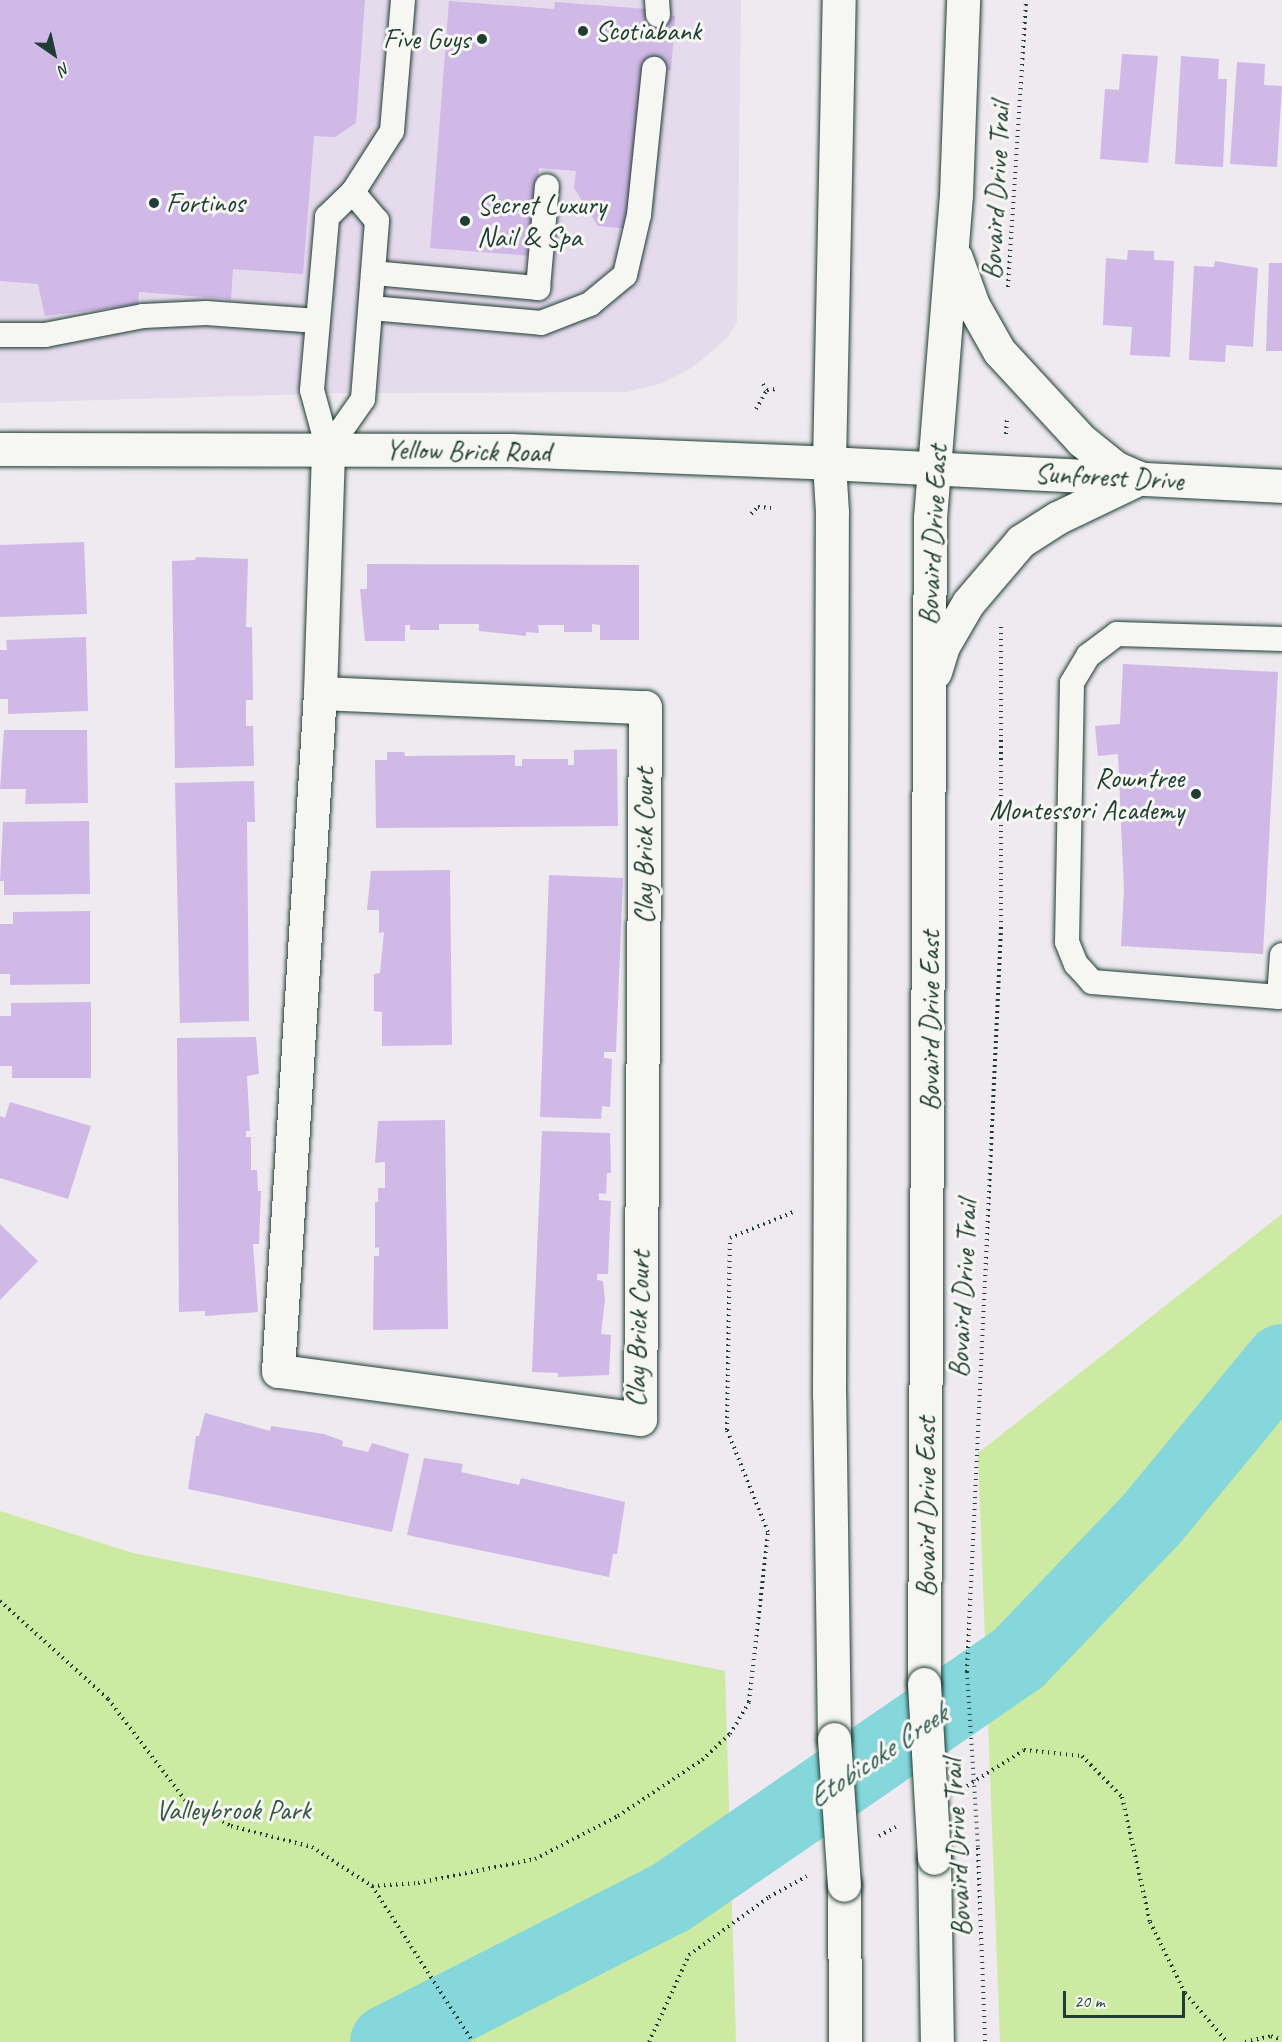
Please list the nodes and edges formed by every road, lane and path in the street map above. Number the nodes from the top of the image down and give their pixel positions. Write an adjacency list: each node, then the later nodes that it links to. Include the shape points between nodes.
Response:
1 (403, 0): 7 (lane, via 392,131)
2 (838, 0): 20 (main road)
3 (963, 0): 8 (main road, Bovaird Drive East)
4 (1026, 0): 10 (path, Bovaird Drive Trail, via 1008,289)
5 (654, 69): 11 (lane, via 639,215 625,275 590,304 541,323)
6 (547, 186): 9 (lane, via 538,288)
7 (353, 192): 9 (lane, via 378,221); 12 (lane, via 327,217)
8 (952, 247): 21 (main road, Bovaird Drive East); 22 (main road, via 973,306 999,351 1081,441 1116,468)
9 (373, 273): 11 (lane)
10 (1011, 298)
11 (370, 308): 19 (lane, via 363,399)
12 (318, 321): 13 (lane, via 196,313 143,316 45,335); 19 (lane, via 312,390)
13 (0, 335)
14 (763, 384): 16 (path)
15 (776, 389): 16 (path)
16 (768, 390): 17 (path)
17 (756, 409)
18 (0, 449): 19 (main road, Yellow Brick Road)
19 (328, 449): 20 (main road, Yellow Brick Road, via 510,450); 30 (main road, Clay Brick Court)
20 (829, 462): 21 (main road, Yellow Brick Road); 34 (main road)
21 (935, 468): 22 (main road, Sunforest Drive); 31 (main road, Bovaird Drive East, via 930,519)
22 (1140, 478): 23 (main road, Sunforest Drive); 31 (main road, via 1057,518 1021,541 998,563 943,646)
23 (1282, 486)
24 (756, 497): 25 (path)
25 (758, 507): 26 (path); 27 (path)
26 (771, 508)
27 (751, 514)
28 (1003, 619): 41 (path, Bovaird Drive Trail, bridge, via 998,636 1001,928 967,1672)
29 (1282, 639): 33 (lane, via 1117,634 1089,656 1072,683 1067,942 1076,964 1092,982)
30 (320, 693): 30 (main road, Clay Brick Court, via 278,1371 640,1419 645,707)
31 (927, 700): 40 (main road, Bovaird Drive East, bridge, via 931,934 924,1684)
32 (1282, 955): 33 (lane)
33 (1281, 997)
34 (830, 1197): 36 (path, via 730,1238 727,1430 768,1533 749,1702 730,1734 702,1760 618,1816 534,1859 418,1883); 39 (main road, bridge, via 834,1739 844,1885)
35 (0, 1601): 36 (path, via 108,1699 186,1801 231,1826 312,1847)
36 (372, 1886): 38 (path)
37 (1282, 2040): 42 (path, via 1272,2036)
38 (473, 2042)
39 (845, 2042)
40 (937, 2042)
41 (985, 2042)
42 (1245, 2042)

